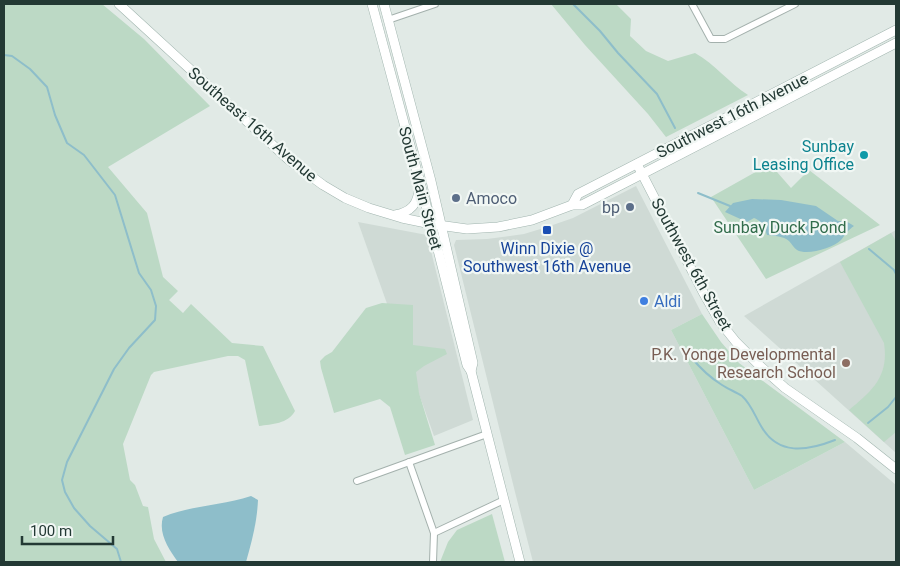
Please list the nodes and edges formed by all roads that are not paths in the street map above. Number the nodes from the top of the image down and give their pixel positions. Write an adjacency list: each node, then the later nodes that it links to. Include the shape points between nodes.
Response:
1 (120, 4): 17 (main road, Southeast 16th Avenue, via 301,170 345,198)
2 (372, 4): 8 (main road, South Main Street)
3 (384, 4): 7 (main road, South Main Street)
4 (435, 4): 7 (street)
5 (692, 4): 6 (street, via 711,39 725,39)
6 (794, 4)
7 (388, 20): 8 (main road); 11 (main road, South Main Street)
8 (377, 22): 12 (main road, South Main Street)
9 (896, 30): 13 (main road, Southwest 16th Avenue)
10 (896, 43): 14 (main road, Southwest 16th Avenue)
11 (408, 91): 12 (main road); 19 (main road, South Main Street)
12 (395, 93): 15 (main road, South Main Street)
13 (637, 164): 14 (main road, Southwest 6th Street); 16 (main road, Southwest 16th Avenue, via 578,194)
14 (642, 174): 16 (main road, Southwest 16th Avenue, via 582,206); 23 (main road, Southwest 6th Street, via 703,292 736,342 786,388)
15 (419, 181): 17 (main road, via 418,199 412,208 403,214); 18 (main road, South Main Street)
16 (572, 205): 19 (main road, Southwest 16th Avenue, via 532,220 498,227 467,229)
17 (390, 215): 18 (main road, Southeast 16th Avenue)
18 (431, 224): 19 (main road, Southwest 16th Avenue); 20 (main road, South Main Street, via 467,365)
19 (441, 226): 20 (main road, South Main Street)
20 (472, 370): 21 (main road, South Main Street)
21 (487, 434): 22 (street); 25 (main road, South Main Street)
22 (409, 462): 24 (street); 26 (street)
23 (896, 469)
24 (358, 481)
25 (504, 500): 26 (street); 28 (main road, South Main Street)
26 (434, 533): 27 (street)
27 (433, 562)
28 (520, 562)

